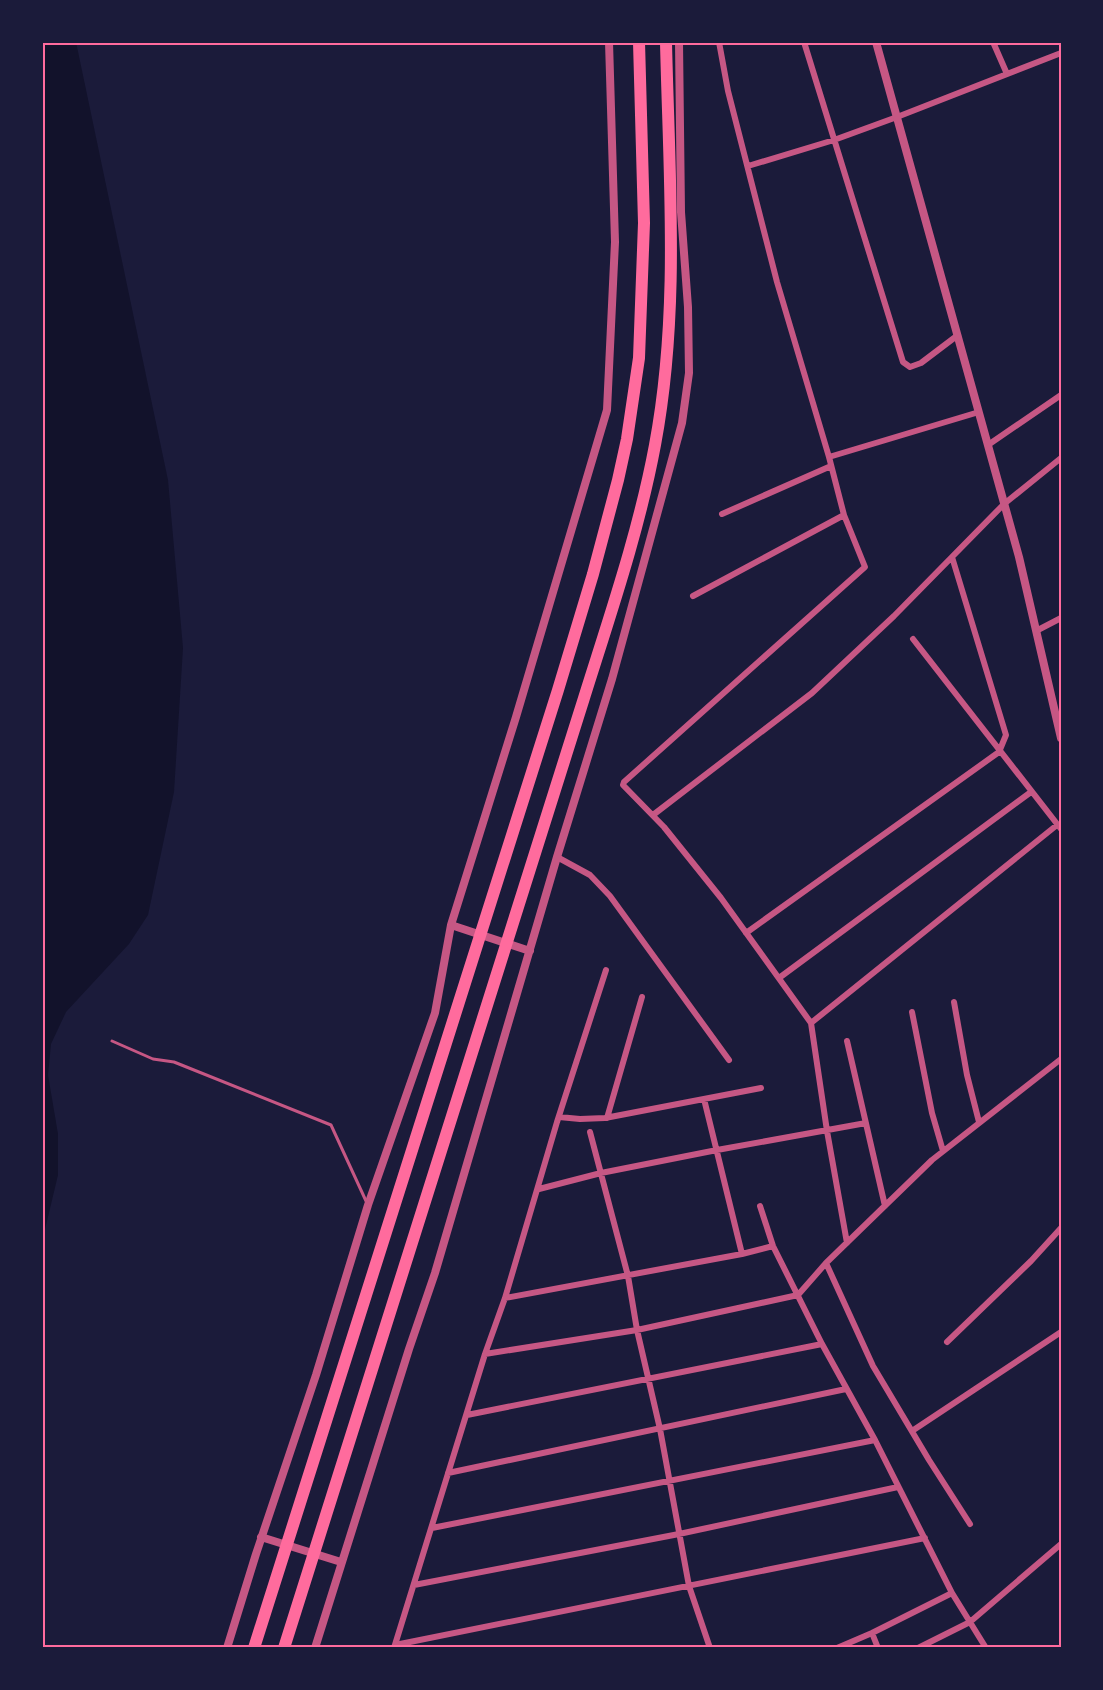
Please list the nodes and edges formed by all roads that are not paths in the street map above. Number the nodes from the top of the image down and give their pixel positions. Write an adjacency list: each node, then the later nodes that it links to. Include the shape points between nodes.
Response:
1 (609, 42): 36 (street, via 615,242 607,410)
2 (639, 42): 100 (highway, via 644,224 639,357 618,480 558,690)
3 (666, 42): 101 (highway, via 672,224 666,360 645,487 584,698)
4 (679, 42): 35 (street, via 681,212 689,373 682,423 612,679)
5 (719, 42): 13 (street)
6 (804, 42): 12 (street)
7 (876, 42): 11 (street)
8 (993, 42): 10 (street)
9 (1061, 53): 10 (street)
10 (1007, 74): 11 (street)
11 (897, 117): 12 (street); 14 (street)
12 (834, 140): 13 (street); 14 (street, via 906,365 921,363)
13 (748, 166): 18 (street, via 777,282)
14 (958, 334): 16 (street)
15 (1061, 395): 17 (street)
16 (979, 412): 17 (street); 18 (street)
17 (988, 445): 21 (street)
18 (829, 457): 20 (street)
19 (1061, 458): 21 (street)
20 (831, 466): 22 (street); 23 (street)
21 (1004, 504): 24 (street); 27 (street)
22 (722, 514)
23 (844, 515): 25 (street); 33 (street, via 865,567 624,782 625,788)
24 (952, 557): 31 (street, via 1006,735); 33 (street, via 812,693)
25 (693, 596)
26 (1061, 618): 27 (street)
27 (1036, 631): 29 (street)
28 (913, 639): 31 (street)
29 (1058, 715): 30 (street)
30 (1061, 738)
31 (999, 752): 32 (street); 37 (street)
32 (1031, 792): 34 (street); 40 (street)
33 (653, 815): 37 (street)
34 (1059, 827): 44 (street)
35 (557, 856): 38 (street); 48 (street, via 590,875 610,896)
36 (451, 925): 38 (street); 61 (street, via 435,1012)
37 (746, 933): 40 (street)
38 (530, 951): 92 (street, via 435,1273)
39 (606, 970): 51 (street)
40 (779, 978): 44 (street)
41 (642, 997): 52 (street)
42 (954, 1002): 53 (street)
43 (912, 1012): 58 (street)
44 (811, 1023): 55 (street)
45 (112, 1041): 61 (lane, via 331,1125)
46 (847, 1041): 54 (street)
47 (1061, 1059): 53 (street)
48 (729, 1060)
49 (761, 1088): 50 (street)
50 (704, 1099): 52 (street); 57 (street)
51 (559, 1117): 52 (street); 60 (street)
52 (607, 1118)
53 (979, 1122): 58 (street)
54 (866, 1123): 55 (street); 63 (street)
55 (827, 1131): 57 (street); 65 (street)
56 (590, 1132): 59 (street)
57 (717, 1150): 59 (street); 67 (street)
58 (943, 1151): 63 (street)
59 (601, 1173): 60 (street); 69 (street)
60 (538, 1189): 71 (street)
61 (368, 1205): 89 (street)
62 (760, 1206): 66 (street)
63 (885, 1206): 65 (street)
64 (1061, 1228): 74 (street)
65 (847, 1243): 68 (street)
66 (773, 1246): 67 (street); 70 (street)
67 (742, 1254): 69 (street)
68 (826, 1263): 70 (street); 81 (street, via 873,1366)
69 (628, 1276): 71 (street); 72 (street)
70 (798, 1295): 72 (street); 75 (street)
71 (505, 1298): 76 (street)
72 (637, 1329): 76 (street); 77 (street)
73 (1061, 1332): 81 (street)
74 (947, 1342)
75 (822, 1344): 77 (street); 78 (street)
76 (485, 1354): 79 (street)
77 (648, 1380): 79 (street); 80 (street)
78 (846, 1389): 80 (street); 82 (street)
79 (467, 1415): 83 (street)
80 (660, 1429): 83 (street); 84 (street)
81 (912, 1431): 86 (street)
82 (875, 1440): 84 (street); 85 (street)
83 (448, 1473): 87 (street)
84 (669, 1483): 87 (street); 88 (street)
85 (898, 1487): 88 (street); 90 (street)
86 (970, 1524)
87 (432, 1528): 93 (street)
88 (679, 1534): 93 (street); 94 (street)
89 (261, 1538): 92 (street); 99 (street)
90 (925, 1538): 94 (street); 95 (street)
91 (1061, 1544): 96 (street)
92 (342, 1562): 102 (street)
93 (414, 1585): 98 (street)
94 (689, 1586): 98 (street); 103 (street)
95 (952, 1593): 96 (street); 97 (street)
96 (970, 1622): 106 (street); 107 (street)
97 (872, 1633): 104 (street); 105 (street)
98 (394, 1646)
99 (227, 1648)
100 (254, 1648)
101 (284, 1648)
102 (315, 1648)
103 (710, 1648)
104 (840, 1648)
105 (878, 1648)
106 (918, 1648)
107 (986, 1648)

